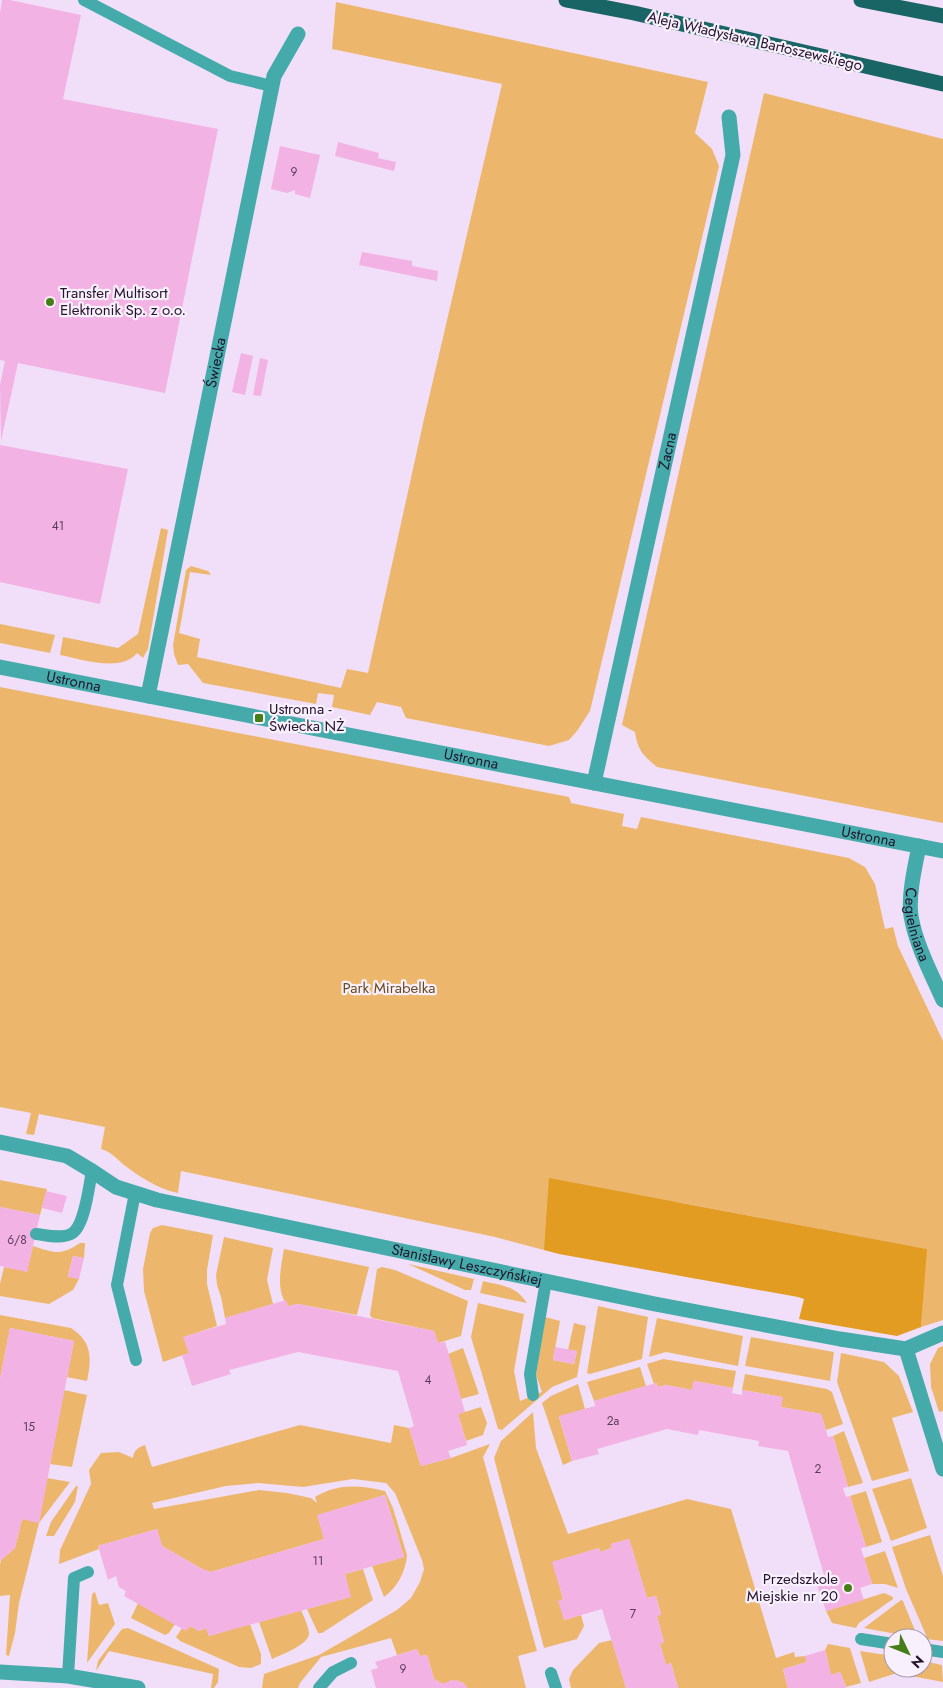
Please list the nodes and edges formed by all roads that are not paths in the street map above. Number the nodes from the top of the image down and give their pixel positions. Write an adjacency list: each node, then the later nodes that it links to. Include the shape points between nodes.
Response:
1 (84, 0): 7 (lane, via 230,76)
2 (566, 0): 6 (main road, Aleja Władysława Bartoszewskiego)
3 (861, 0): 4 (main road)
4 (943, 16)
5 (298, 34): 7 (street, Świecka, via 274,76)
6 (943, 84)
7 (272, 86): 10 (street, Świecka)
8 (729, 117): 11 (street, Zacna, via 732,155)
9 (0, 667): 10 (street, Ustronna)
10 (148, 696): 11 (street, Ustronna)
11 (594, 783): 12 (street, Ustronna)
12 (919, 846): 13 (street, Ustronna); 14 (street, Cegielniana, via 911,915 922,954)
13 (943, 851)
14 (943, 1000)
15 (0, 1142): 16 (street, Stanisławy Leszczyńskiej, via 67,1156)
16 (92, 1171): 17 (street, Stanisławy Leszczyńskiej, via 116,1187); 18 (lane, via 80,1224 72,1234)
17 (135, 1193): 19 (street, Stanisławy Leszczyńskiej); 22 (lane, via 118,1285)
18 (36, 1234)
19 (546, 1281): 21 (street, Stanisławy Leszczyńskiej, via 748,1322); 23 (lane, via 530,1374)
20 (943, 1334): 21 (street)
21 (906, 1349): 24 (street)
22 (136, 1360)
23 (533, 1396)
24 (943, 1469)
25 (88, 1572): 31 (lane, via 74,1578)
26 (861, 1639): 27 (lane)
27 (883, 1642)
28 (351, 1663): 33 (lane, via 333,1672)
29 (0, 1672): 31 (street)
30 (551, 1673): 34 (lane)
31 (68, 1676): 32 (street)
32 (138, 1688)
33 (319, 1688)
34 (556, 1688)

